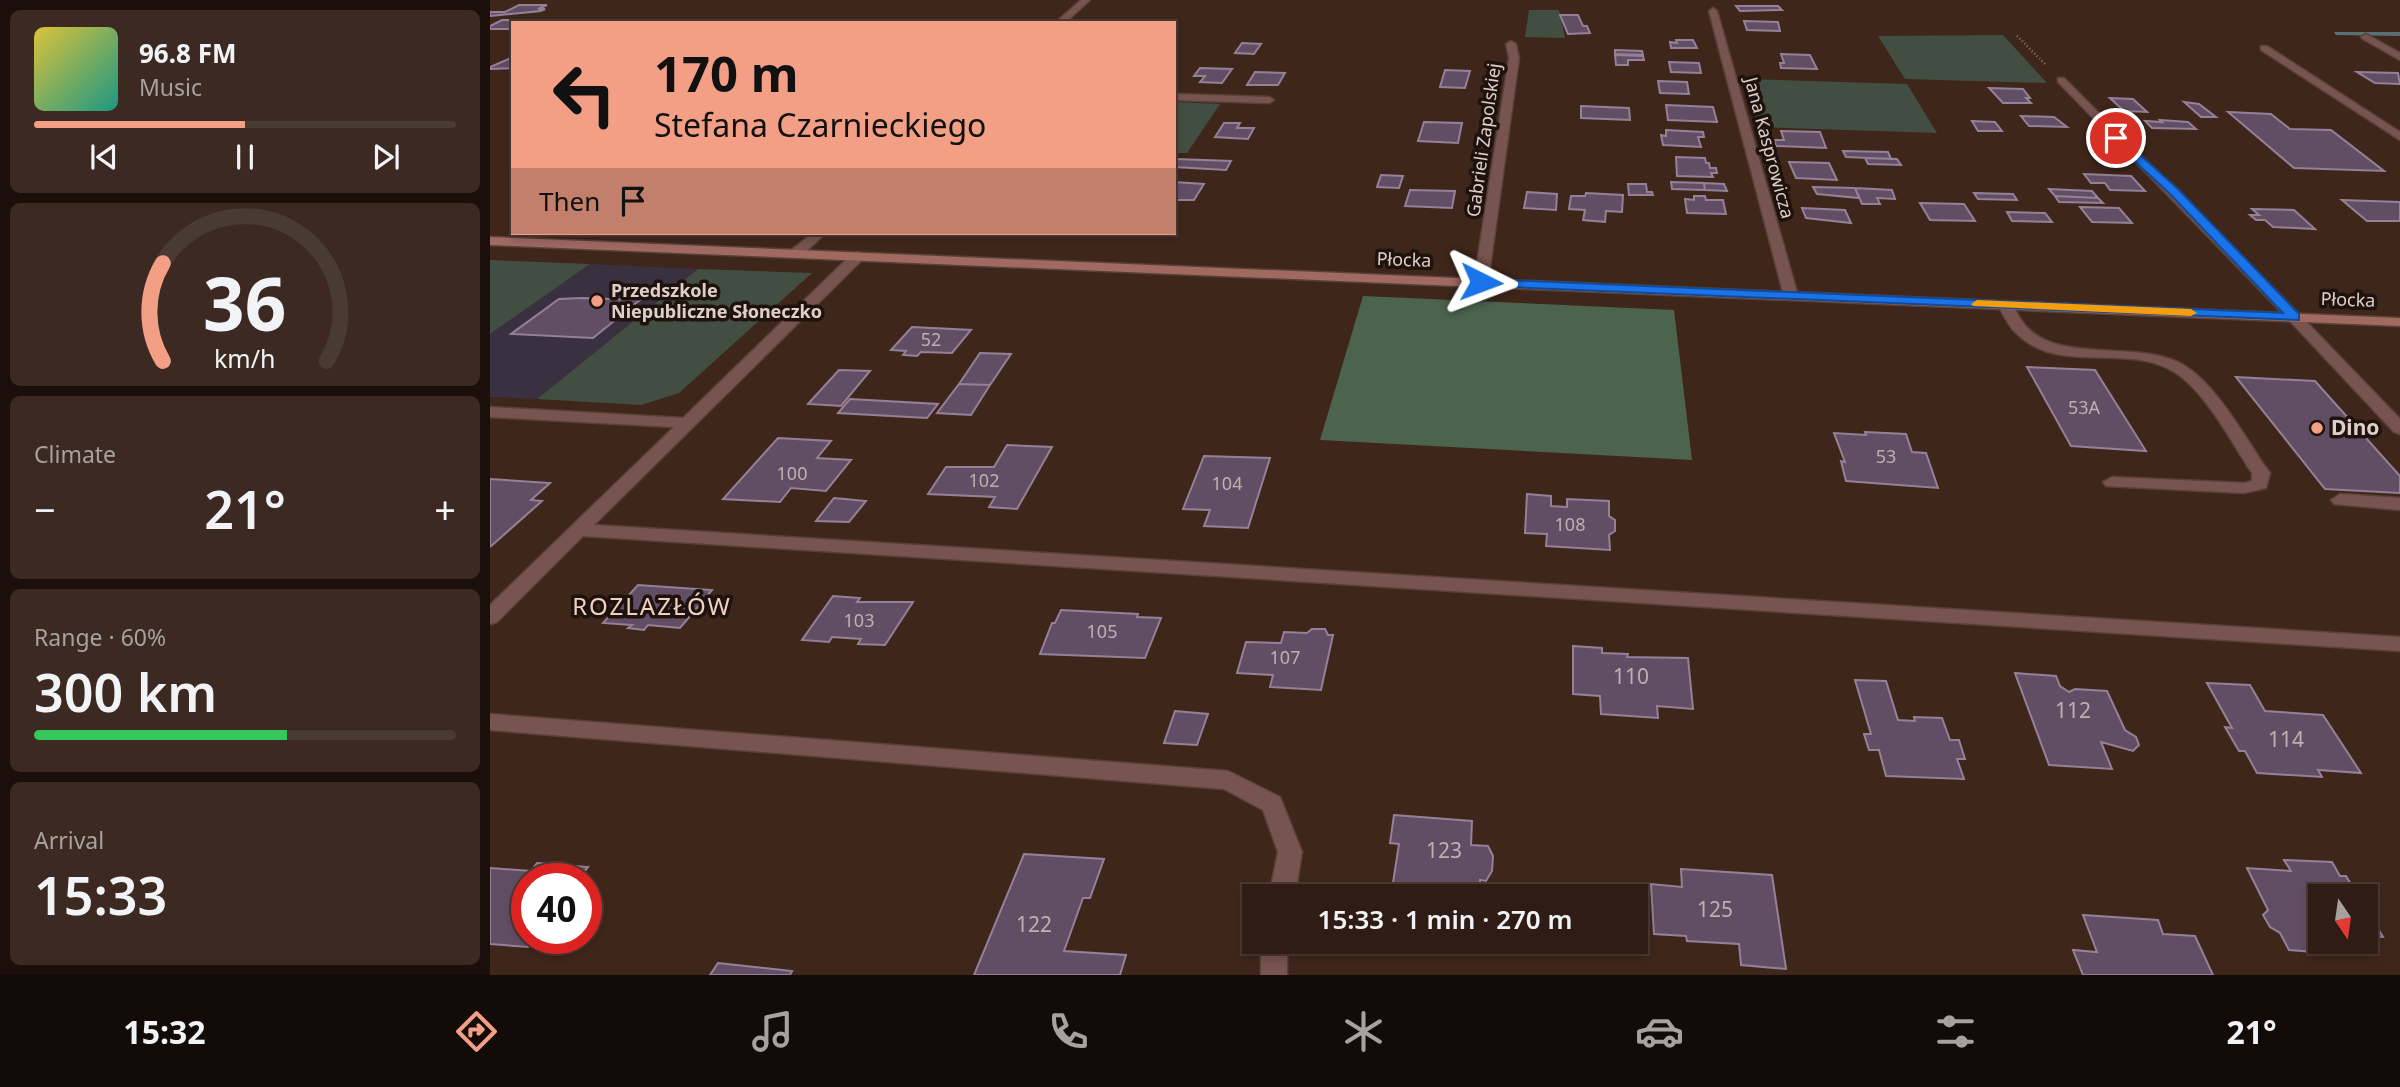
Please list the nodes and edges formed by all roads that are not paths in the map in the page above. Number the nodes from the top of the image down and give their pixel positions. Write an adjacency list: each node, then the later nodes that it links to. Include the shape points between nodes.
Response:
1 (1086, 0): 3 (street)
2 (1713, 11): 17 (street, Jana Kasprowicza)
3 (1061, 21)
4 (2366, 37): 7 (street)
5 (1511, 44): 16 (street, Gabrieli Zapolskiej, via 1514,58)
6 (2264, 48): 11 (street)
7 (2400, 57)
8 (2061, 80): 19 (street)
9 (1176, 97): 10 (street)
10 (1269, 100)
11 (2400, 137)
12 (818, 235): 14 (street)
13 (490, 241): 14 (street, Płocka)
14 (795, 254): 15 (street, Płocka)
15 (858, 256): 16 (street, Płocka); 22 (street)
16 (1481, 282): 17 (street, Płocka)
17 (1791, 296): 18 (street, Płocka)
18 (2005, 305): 19 (street, Płocka); 24 (street, via 2031,341 2041,346 2143,356 2177,367 2196,383 2261,474 2260,484 2244,488)
19 (2294, 317): 20 (street, Płocka); 23 (street)
20 (2400, 321)
21 (490, 412): 22 (street)
22 (686, 423): 27 (street)
23 (2400, 429)
24 (2112, 482)
25 (2340, 500): 26 (street)
26 (2400, 504)
27 (576, 530): 28 (street); 29 (street)
28 (490, 617)
29 (2400, 644)
30 (490, 722): 31 (street, via 1228,780 1272,804 1290,852)
31 (1284, 884)
32 (1274, 954): 33 (street)
33 (1274, 975)

